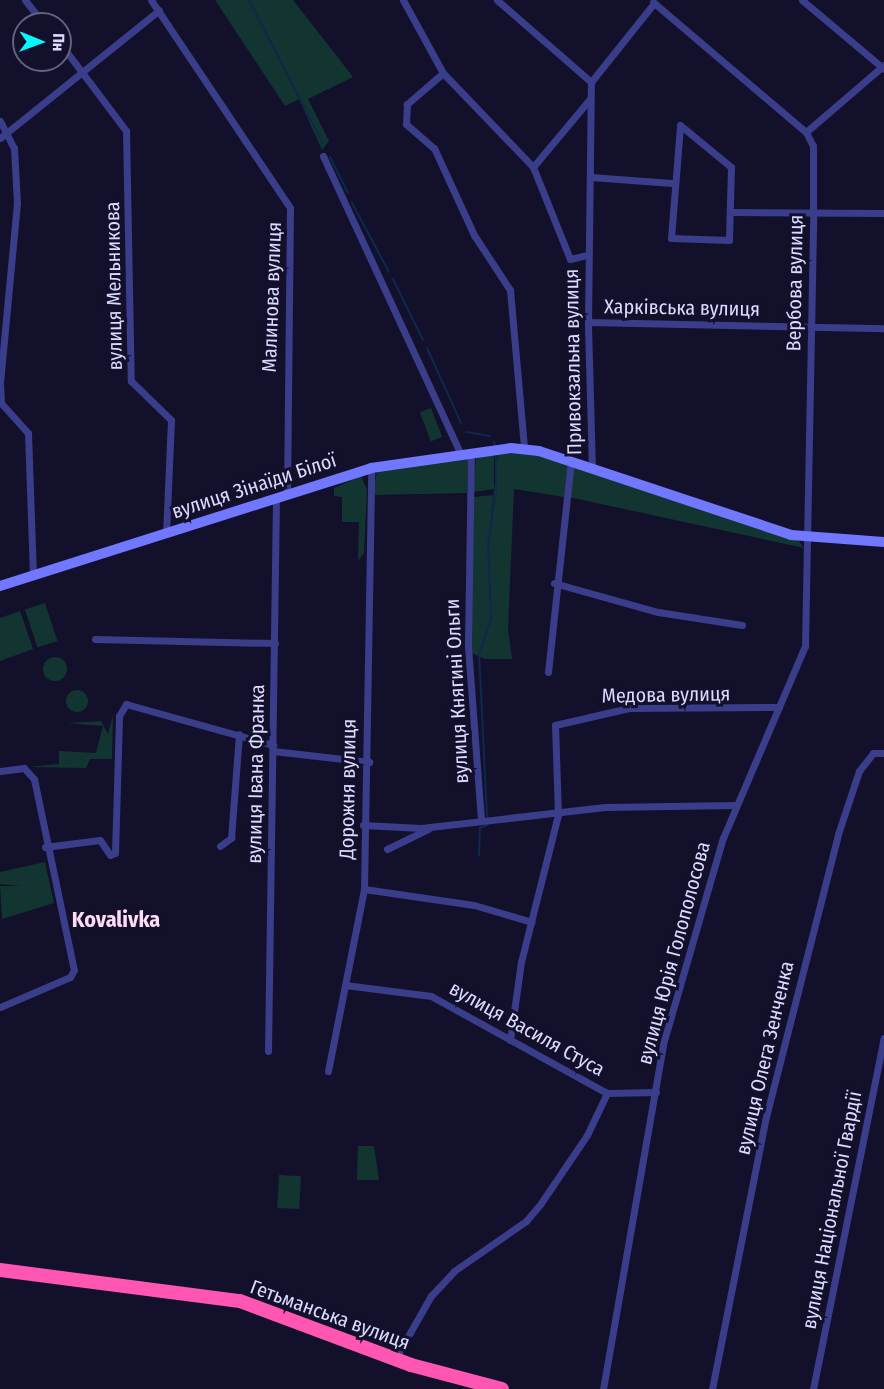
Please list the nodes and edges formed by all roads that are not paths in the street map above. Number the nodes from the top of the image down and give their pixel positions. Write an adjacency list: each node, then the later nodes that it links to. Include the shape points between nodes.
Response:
1 (25, 0): 8 (street)
2 (151, 0): 7 (street, Малинова вулиця)
3 (403, 0): 12 (street, Привокзальна вулиця)
4 (497, 0): 13 (street)
5 (802, 0): 10 (street)
6 (652, 2): 13 (street); 17 (street)
7 (159, 10): 11 (street); 36 (street, Малинова вулиця, via 290,208)
8 (34, 12)
9 (72, 58): 11 (street, вулиця Мельникова)
10 (883, 67): 17 (street)
11 (83, 71): 16 (street); 37 (street, вулиця Мельникова, via 126,131 131,381 171,420)
12 (443, 74): 20 (street, Привокзальна вулиця); 31 (street, via 407,104 406,124 434,148 474,235 510,290)
13 (591, 82): 14 (street, Привокзальна вулиця)
14 (589, 100): 20 (street); 21 (street, Привокзальна вулиця)
15 (0, 121): 16 (street)
16 (8, 132): 18 (street); 30 (street, via 16,203)
17 (806, 132): 25 (street, Вербова вулиця, via 813,146)
18 (0, 138)
19 (323, 156): 32 (street)
20 (533, 167): 26 (street, Привокзальна вулиця, via 570,259)
21 (591, 177): 22 (street); 26 (street, Привокзальна вулиця)
22 (672, 183): 23 (street, via 671,238 729,240); 23 (street, via 680,125 731,166)
23 (732, 212): 25 (street)
24 (884, 213): 25 (street)
25 (813, 215): 28 (street, Вербова вулиця)
26 (588, 255): 27 (street, Привокзальна вулиця)
27 (588, 322): 28 (street, Харківська вулиця); 35 (street, Привокзальна вулиця)
28 (811, 327): 29 (street, Харківська вулиця); 38 (street, Вербова вулиця)
29 (884, 328)
30 (0, 383): 40 (street, via 1,403 28,433)
31 (524, 448): 32 (street, вулиця Зінаїди Білої); 33 (street, вулиця Зінаїди Білої)
32 (465, 453): 34 (street, вулиця Зінаїди Білої); 55 (street, вулиця Княгині Ольги, via 468,647)
33 (571, 461): 35 (street, вулиця Зінаїди Білої); 41 (street)
34 (371, 468): 36 (street, вулиця Зінаїди Білої); 51 (street, Дорожня вулиця, via 364,667)
35 (592, 469): 38 (street, вулиця Зінаїди Білої)
36 (282, 496): 37 (street, вулиця Зінаїди Білої); 45 (street, вулиця Івана Франка)
37 (166, 533): 40 (street, вулиця Зінаїди Білої)
38 (808, 538): 39 (street, вулиця Зінаїди Білої); 47 (street, вулиця Юрія Голополосова, via 805,646)
39 (884, 542)
40 (33, 576): 42 (street, вулиця Зінаїди Білої)
41 (554, 583): 43 (street, via 658,612); 46 (street)
42 (0, 586)
43 (742, 625)
44 (95, 639): 45 (street)
45 (275, 643): 49 (street, вулиця Івана Франка)
46 (548, 672)
47 (779, 708): 53 (street, вулиця Юрія Голополосова); 54 (street, Медова вулиця, via 629,708 555,724)
48 (239, 734): 49 (street); 58 (street, via 231,838); 59 (street, via 126,704 119,716 117,841 110,855 100,840)
49 (273, 748): 51 (street); 67 (street, вулиця Івана Франка)
50 (884, 753): 75 (street, вулиця Олега Зенченка, via 873,753 859,771 835,844 766,1117)
51 (369, 762): 56 (street, Дорожня вулиця)
52 (0, 771): 59 (street, via 24,768 32,773)
53 (735, 805): 54 (street, via 605,807); 69 (street, вулиця Юрія Голополосова, via 663,1044)
54 (558, 815): 55 (street); 62 (street)
55 (481, 820): 57 (street)
56 (363, 825): 57 (street); 61 (street, Дорожня вулиця)
57 (434, 826): 60 (street)
58 (220, 846)
59 (45, 847): 64 (street, via 74,970 70,977)
60 (387, 849)
61 (364, 889): 62 (street, via 474,905); 63 (street, Дорожня вулиця)
62 (532, 922): 66 (street)
63 (345, 985): 66 (street, вулиця Василя Стуса, via 431,996); 68 (street, Дорожня вулиця)
64 (0, 1007)
65 (884, 1038): 76 (street, вулиця Національної Гвардії)
66 (510, 1040): 70 (street, вулиця Василя Стуса)
67 (268, 1052)
68 (328, 1071)
69 (656, 1092): 70 (street, вулиця Василя Стуса); 74 (street, вулиця Юрія Голополосова, via 626,1232)
70 (607, 1093): 72 (street, via 587,1135 541,1203 526,1221 454,1271 431,1296)
71 (0, 1270): 72 (highway, Гетьманська вулиця, via 240,1301)
72 (395, 1359): 73 (highway, Гетьманська вулиця)
73 (502, 1389)
74 (603, 1389)
75 (712, 1389)
76 (813, 1389)

